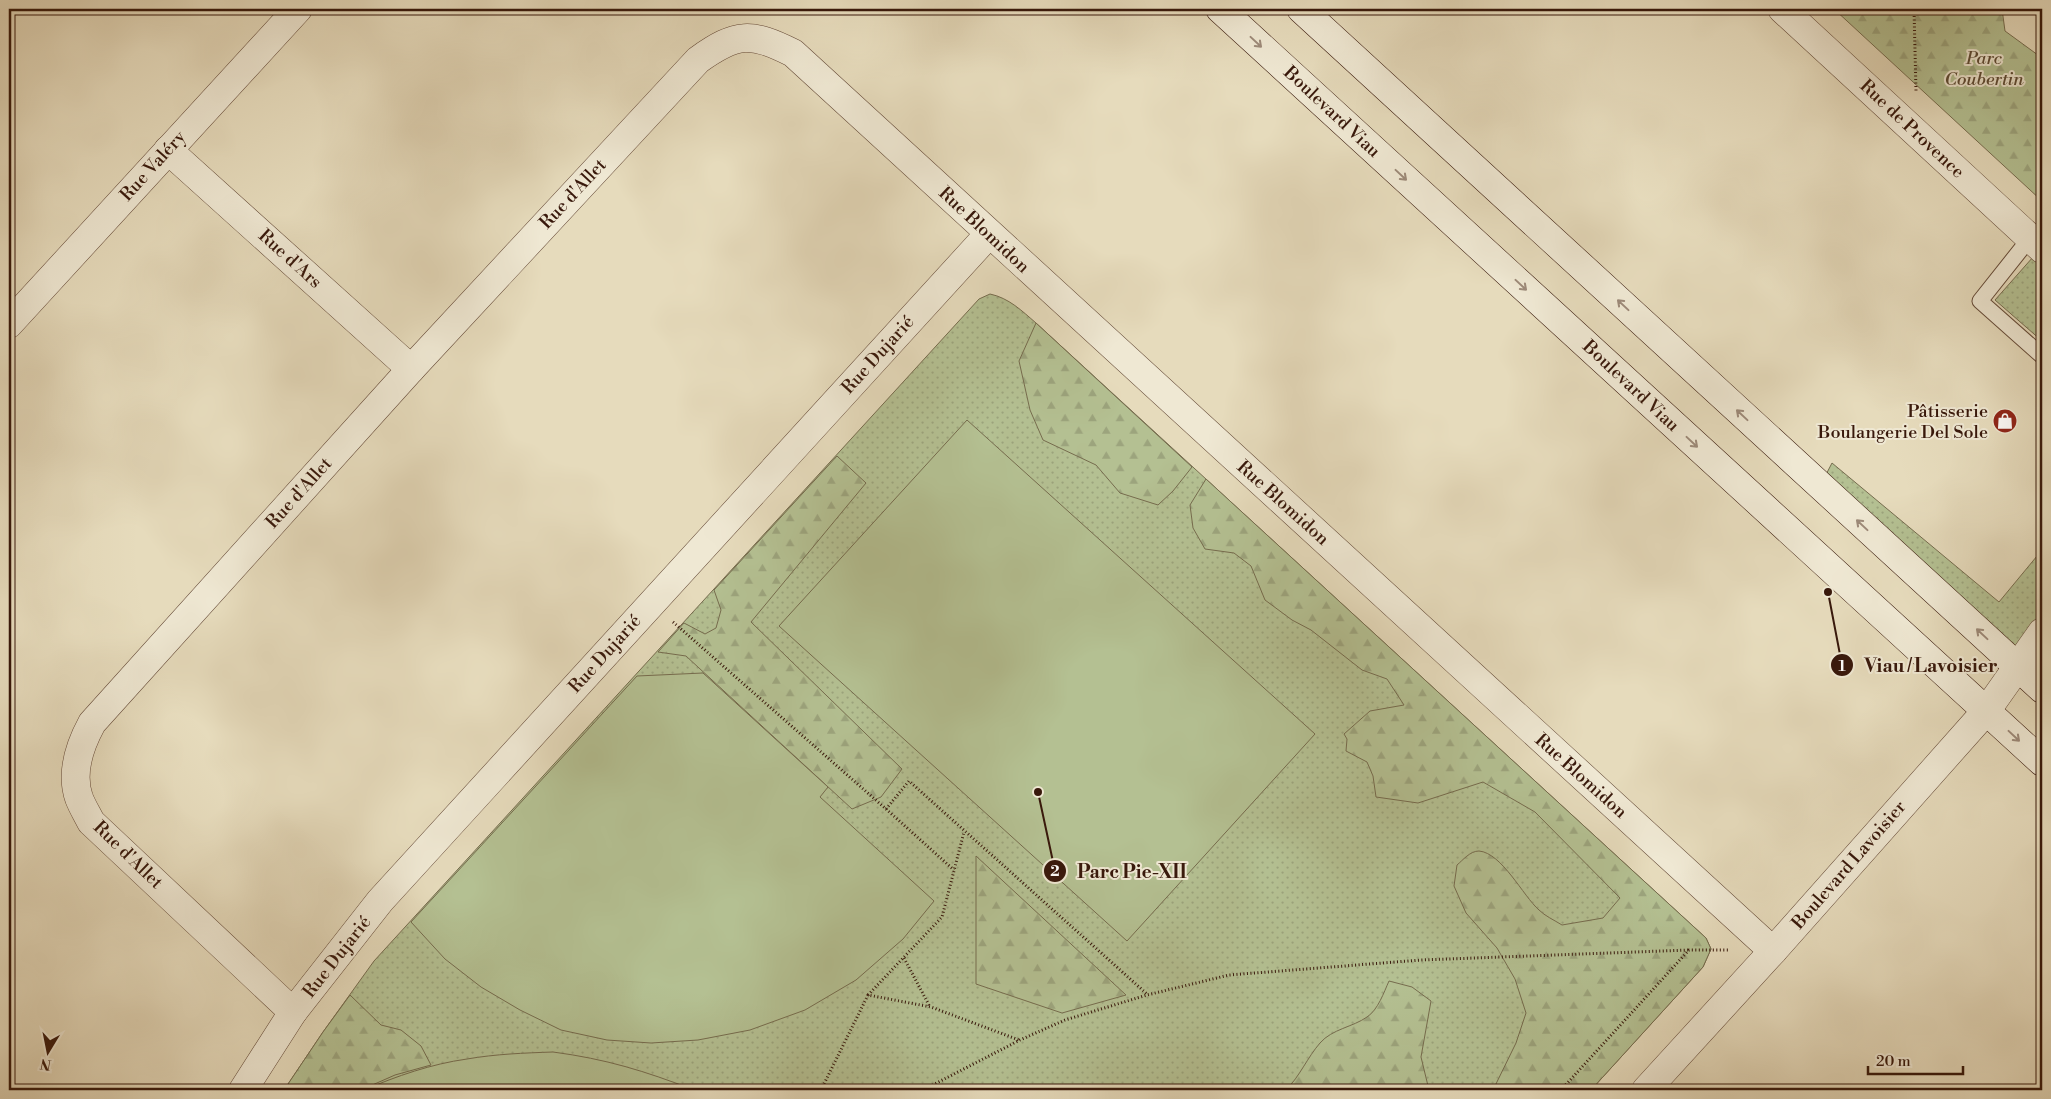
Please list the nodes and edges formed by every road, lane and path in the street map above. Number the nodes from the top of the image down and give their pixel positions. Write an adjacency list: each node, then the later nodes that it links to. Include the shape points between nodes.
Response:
1 (298, 9): 8 (street, Rue Valéry)
2 (1220, 9): 18 (street, Boulevard Viau, one-way to 18)
3 (1301, 9): 16 (street, one-way to 3)
4 (1782, 9): 7 (street, Rue de Provence)
5 (1914, 9): 7 (path)
6 (794, 53): 9 (street, Rue Blomidon); 13 (street, Rue d'Allet, via 771,42 745,37 719,45 698,60)
7 (1918, 134): 10 (street, Rue de Provence)
8 (168, 150): 11 (street, Rue Valéry); 13 (street, Rue d'Ars)
9 (988, 234): 14 (street, Rue Dujarié); 24 (street, Rue Blomidon)
10 (2036, 243): 12 (lane, via 1980,301)
11 (9, 324)
12 (2042, 356)
13 (411, 369): 29 (street, Rue d'Allet, via 92,723 80,746 76,771 78,797 91,822)
14 (651, 603): 20 (path); 29 (street, Rue Dujarié, via 380,901)
15 (2042, 632): 16 (street, Boulevard Lavoisier)
16 (2018, 668): 17 (street); 18 (street, Boulevard Lavoisier)
17 (2042, 689)
18 (1986, 710): 19 (street, Boulevard Viau, one-way to 19); 24 (street, Boulevard Lavoisier)
19 (2042, 762)
20 (886, 809): 21 (path, via 909,781); 22 (path)
21 (964, 832): 22 (path); 27 (path)
22 (954, 870): 25 (path, via 942,917)
23 (1689, 950): 24 (path); 27 (path, via 1421,960 1229,975); 34 (path)
24 (1773, 951): 35 (street, Boulevard Lavoisier)
25 (904, 958): 26 (path); 28 (path)
26 (868, 995): 28 (path); 32 (path)
27 (1147, 995): 30 (path, via 1065,1020)
28 (931, 1008): 30 (path)
29 (293, 1012): 31 (street, Rue Dujarié)
30 (1020, 1040): 33 (path)
31 (242, 1090)
32 (821, 1090)
33 (923, 1090)
34 (1561, 1090)
35 (1646, 1090)

